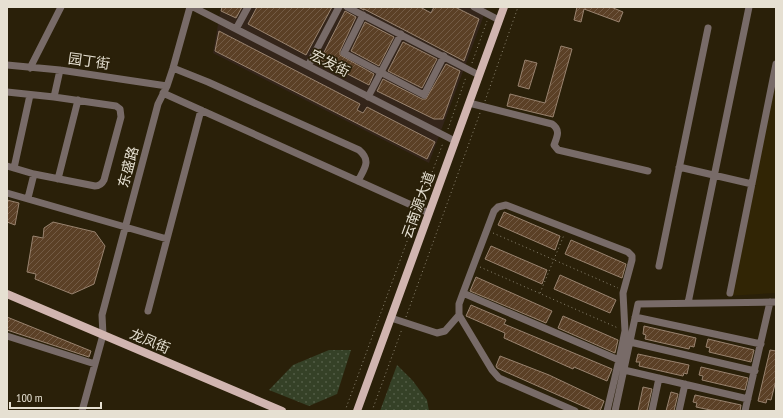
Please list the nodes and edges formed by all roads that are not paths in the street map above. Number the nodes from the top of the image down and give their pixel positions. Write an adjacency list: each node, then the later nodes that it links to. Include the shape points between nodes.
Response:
1 (61, 7): 19 (street)
2 (190, 7): 20 (street, 东盛路)
3 (193, 7): 13 (street, 宏发街)
4 (248, 7): 13 (street)
5 (339, 7): 18 (street)
6 (347, 7): 10 (street)
7 (474, 7): 11 (street)
8 (504, 7): 11 (main road, 云南源大道)
9 (749, 7): 38 (street)
10 (364, 15): 14 (street); 22 (street, via 344,53)
11 (499, 20): 23 (main road, 云南源大道)
12 (708, 28): 35 (street)
13 (236, 29): 18 (street, 宏发街)
14 (400, 34): 15 (street); 22 (street)
15 (444, 56): 22 (street, via 424,95); 23 (street)
16 (776, 64): 41 (street)
17 (7, 65): 19 (street, 园丁街)
18 (308, 66): 29 (street, 宏发街)
19 (30, 68): 21 (street, 园丁街)
20 (173, 68): 24 (street, 东盛路); 40 (street, via 359,150 366,158 366,163)
21 (60, 70): 24 (street, 园丁街); 28 (street)
22 (381, 72): 29 (street)
23 (479, 75): 31 (main road, 云南源大道)
24 (167, 86): 26 (street, 东盛路)
25 (7, 92): 27 (street)
26 (163, 93): 32 (street); 45 (street, 东盛路)
27 (30, 95): 28 (street); 34 (street)
28 (54, 97): 30 (street)
29 (368, 97): 33 (street, 宏发街)
30 (78, 100): 39 (street); 39 (street, via 116,106 120,109 121,117 102,183 97,186)
31 (469, 103): 33 (main road, 云南源大道); 36 (street, via 549,122 557,129 554,146 558,150)
32 (201, 110): 40 (street); 46 (street)
33 (455, 141): 44 (main road, 云南源大道)
34 (11, 167): 37 (street)
35 (679, 167): 38 (street); 47 (street)
36 (648, 171)
37 (34, 174): 39 (street); 43 (street)
38 (715, 175): 41 (street); 52 (street)
39 (58, 178)
40 (358, 181): 44 (street)
41 (752, 184): 49 (street)
42 (7, 193): 43 (street)
43 (28, 198): 45 (street)
44 (429, 213): 56 (main road, 云南源大道)
45 (126, 227): 46 (street); 57 (street, 东盛路, via 102,315)
46 (167, 239): 53 (street)
47 (659, 266)
48 (463, 293): 54 (street); 61 (street); 61 (street, via 494,211 506,205 630,254 632,260 624,291 624,331)
49 (730, 293)
50 (7, 294): 57 (main road, 龙凤街)
51 (773, 302): 52 (street); 60 (street)
52 (688, 303): 55 (street, via 638,304)
53 (148, 311)
54 (459, 315): 56 (street, via 445,330 437,333); 71 (street, via 499,378)
55 (636, 317): 59 (street); 60 (street)
56 (391, 318): 70 (main road, 云南源大道)
57 (103, 335): 62 (street, 东盛路); 69 (main road, 龙凤街)
58 (7, 336): 62 (street)
59 (630, 342): 63 (street); 64 (street)
60 (761, 344): 64 (street)
61 (619, 360): 72 (street)
62 (95, 364): 68 (street, 东盛路)
63 (624, 370): 65 (street); 73 (street)
64 (754, 371): 67 (street)
65 (659, 378): 66 (street); 74 (street)
66 (685, 384): 67 (street); 75 (street)
67 (748, 399): 76 (street)
68 (82, 411)
69 (282, 411)
70 (357, 411)
71 (575, 411)
72 (607, 411)
73 (615, 411)
74 (652, 411)
75 (680, 411)
76 (746, 411)

